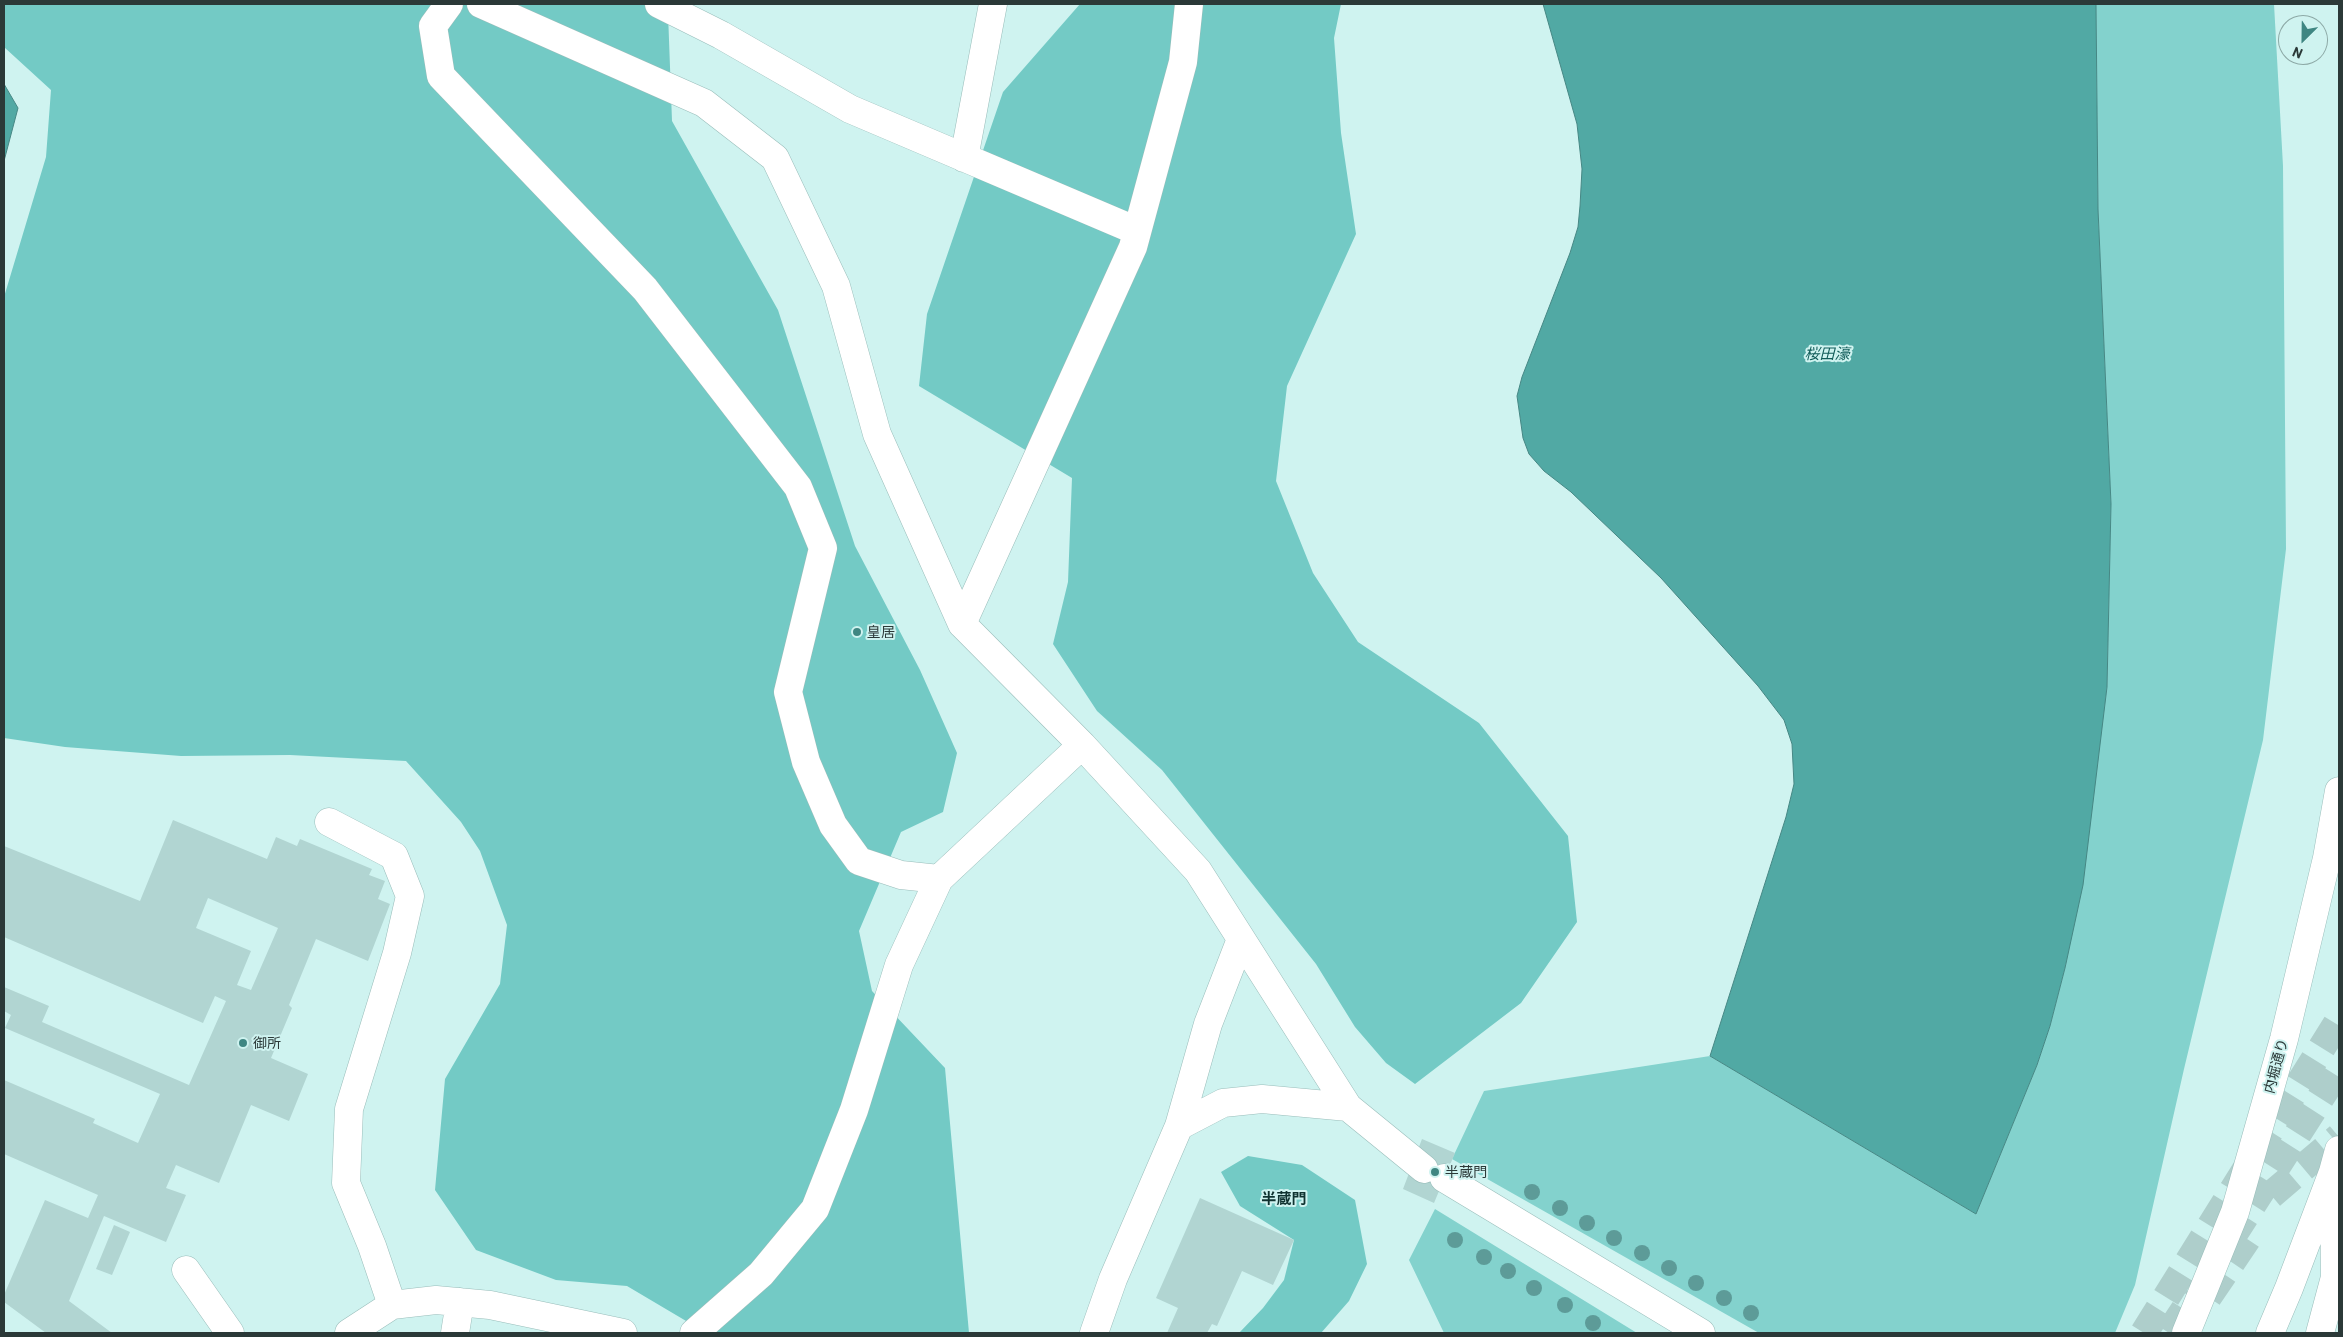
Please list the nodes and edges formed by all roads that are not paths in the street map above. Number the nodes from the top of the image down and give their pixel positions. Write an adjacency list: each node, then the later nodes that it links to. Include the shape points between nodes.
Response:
1 (448, 4): 12 (main road, via 433,26 441,76 645,289 798,487 823,548 788,692 806,762 833,825 859,861 901,875)
2 (481, 4): 8 (main road, via 704,103 775,158 836,286 877,434)
3 (660, 4): 6 (main road, via 722,35 850,109)
4 (993, 4): 6 (main road)
5 (1189, 4): 7 (main road, via 1182,62)
6 (964, 158): 7 (main road)
7 (1137, 232): 8 (main road)
8 (962, 624): 9 (main road)
9 (1082, 745): 12 (main road); 13 (main road, via 1198,871)
10 (2339, 791): 27 (main road, 内堀通り, via 2327,858 2286,1030 2238,1202)
11 (329, 822): 19 (main road, via 394,856 410,896 397,953 349,1109 346,1183)
12 (939, 879): 24 (main road, via 899,965 854,1110 814,1208 762,1274)
13 (1241, 939): 14 (main road); 15 (main road, via 1208,1024)
14 (1348, 1107): 15 (main road, via 1262,1099 1223,1103); 26 (main road, via 1434,1173)
15 (1180, 1126): 25 (main road, via 1113,1279)
16 (2338, 1158): 28 (main road); 29 (main road, via 2335,1276)
17 (186, 1270): 20 (main road)
18 (460, 1302): 19 (main road, via 436,1300); 22 (main road); 23 (main road, via 490,1305)
19 (392, 1304): 21 (main road)
20 (230, 1333)
21 (349, 1333)
22 (455, 1333)
23 (623, 1333)
24 (694, 1333)
25 (1094, 1333)
26 (1702, 1333)
27 (2186, 1333)
28 (2270, 1333)
29 (2320, 1333)

